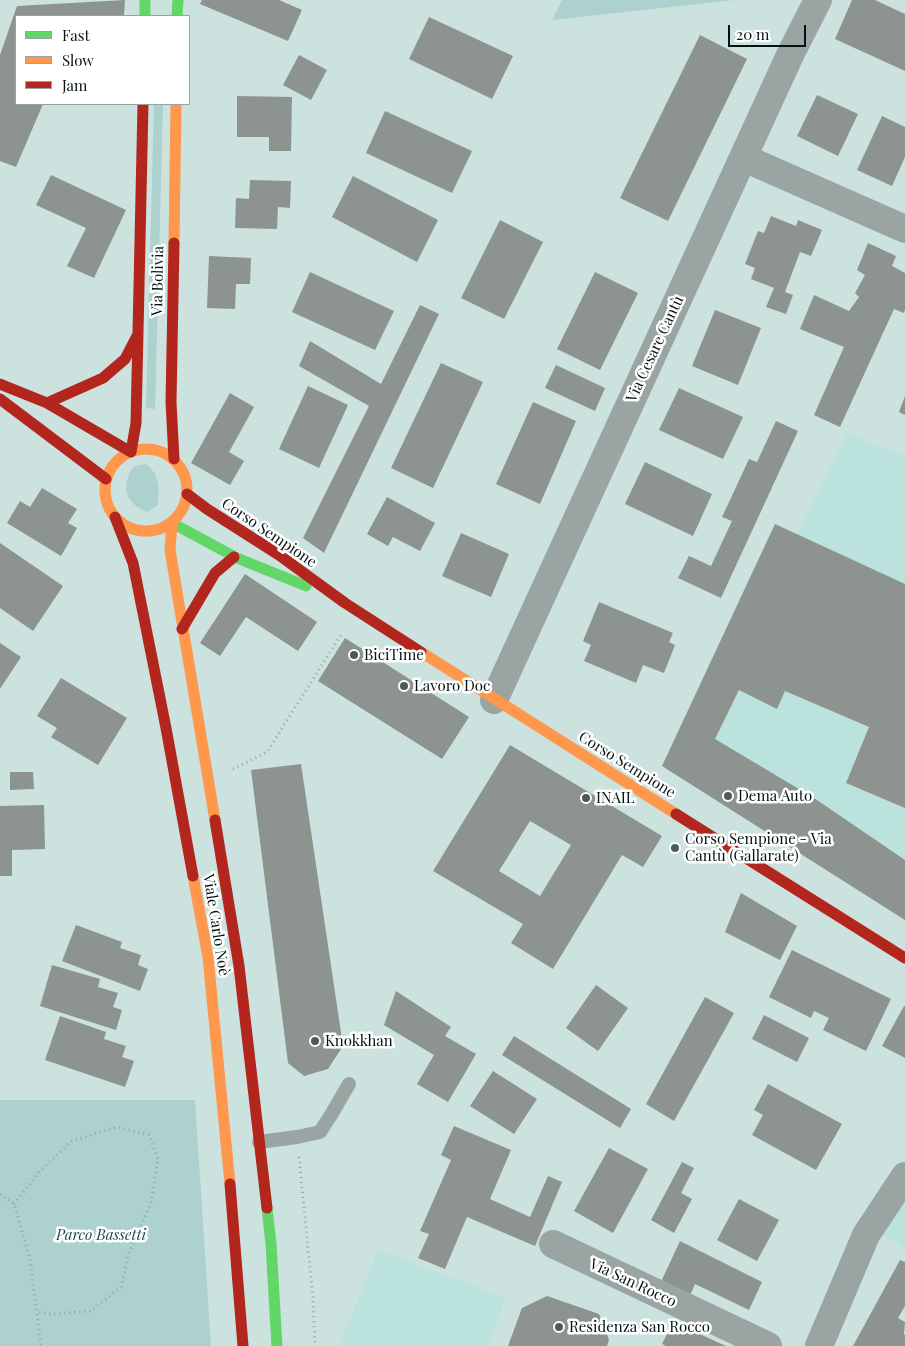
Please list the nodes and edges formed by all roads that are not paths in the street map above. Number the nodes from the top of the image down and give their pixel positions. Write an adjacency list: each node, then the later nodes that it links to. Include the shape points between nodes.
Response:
1 (145, 0): 4 (main road)
2 (178, 0): 5 (main road)
3 (818, 0): 8 (street, Via Cesare Cantù)
4 (145, 15)
5 (177, 15)
6 (143, 105): 10 (main road, Via Bolivia)
7 (176, 105): 15 (main road, Via Bolivia, via 170,402)
8 (744, 158): 9 (street); 23 (street, Via Cesare Cantù)
9 (905, 229)
10 (139, 332): 13 (main road, Via Bolivia, via 125,359 103,378); 14 (main road, Via Bolivia, via 136,423)
11 (0, 384): 13 (main road)
12 (0, 399): 16 (main road)
13 (47, 403): 14 (main road)
14 (131, 452): 15 (main road, via 153,449); 16 (main road, via 118,460)
15 (174, 459): 17 (main road, via 182,470)
16 (106, 479): 18 (main road, via 104,493)
17 (187, 494): 19 (main road, via 183,508); 21 (main road, Corso Sempione, via 267,546)
18 (115, 517): 19 (main road, via 133,529 151,531); 29 (main road, Viale Carlo Noè, via 133,563 208,957)
19 (172, 523): 20 (main road, Corso Sempione); 22 (main road, Viale Carlo Noè, via 170,550)
20 (234, 557): 21 (main road, Corso Sempione); 22 (main road, via 214,573)
21 (333, 596): 23 (main road, Corso Sempione)
22 (182, 629): 26 (main road, Viale Carlo Noè, via 239,966)
23 (494, 700): 24 (main road, Corso Sempione)
24 (905, 958)
25 (349, 1084): 26 (lane, via 320,1132)
26 (259, 1142): 30 (main road, Viale Carlo Noè, via 271,1244)
27 (905, 1176): 32 (street, via 866,1235)
28 (553, 1244): 31 (street, Via San Rocco)
29 (243, 1346)
30 (277, 1346)
31 (768, 1346)
32 (819, 1346)

